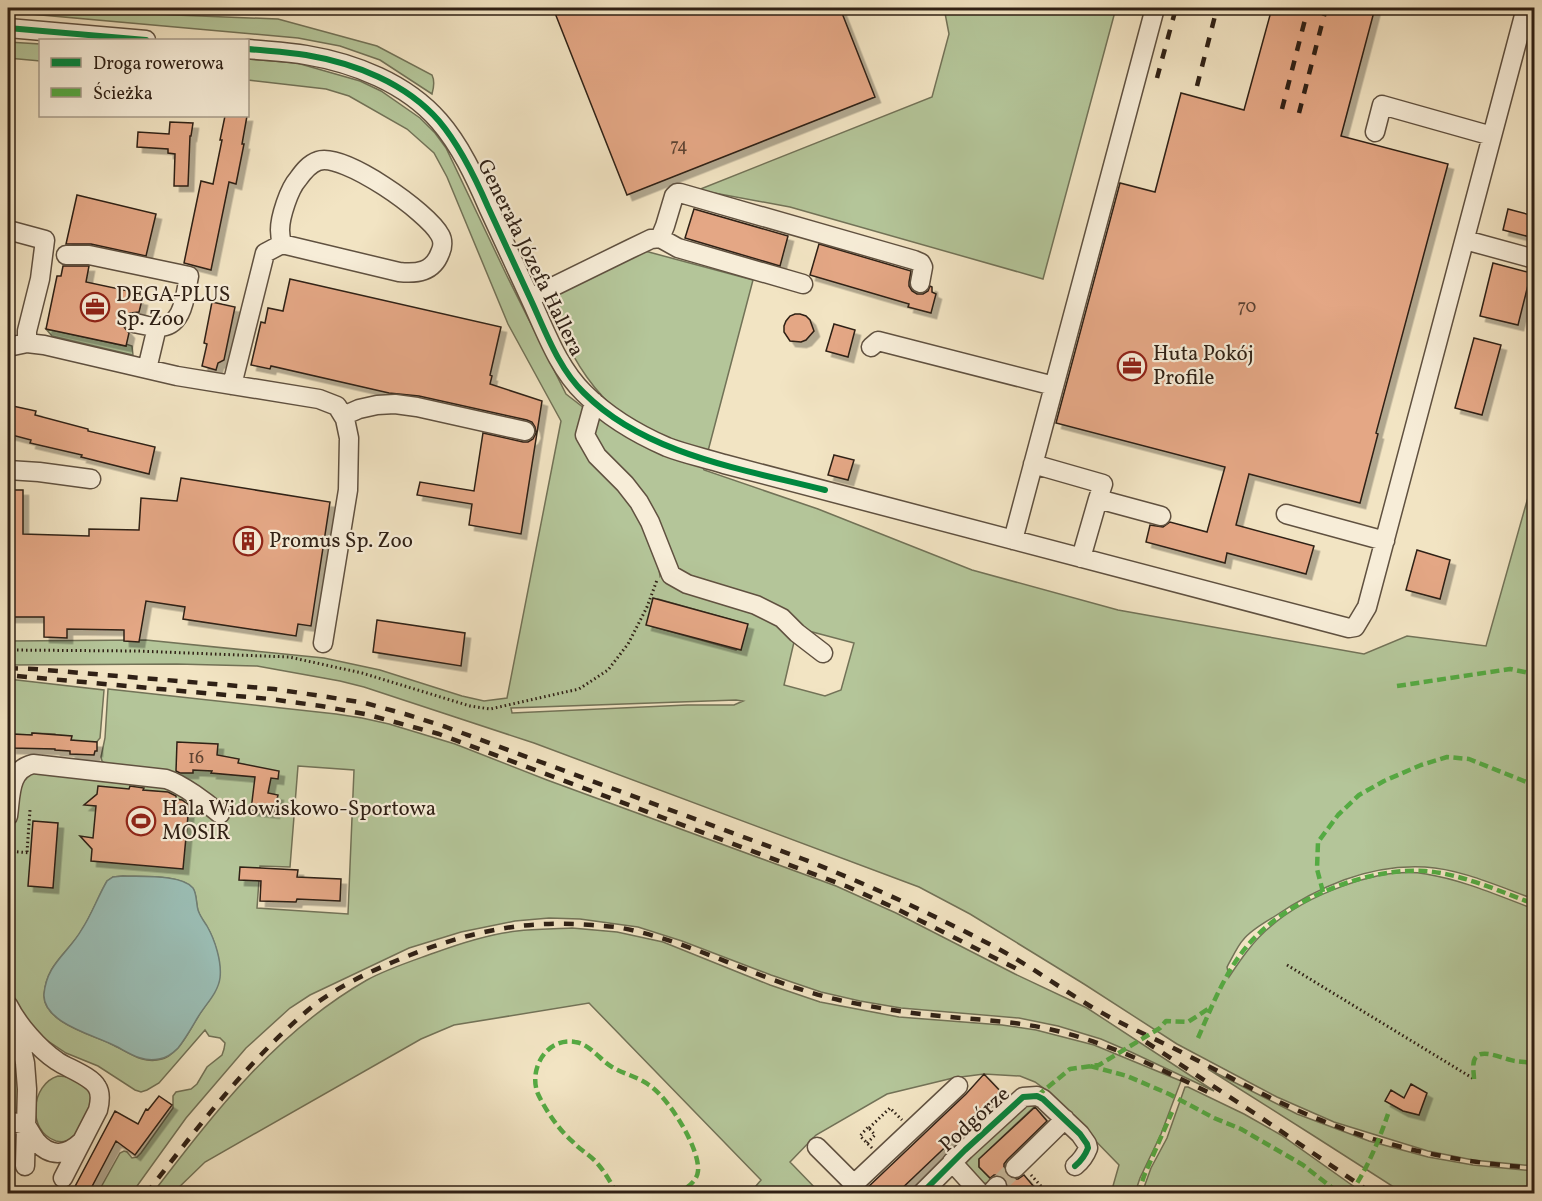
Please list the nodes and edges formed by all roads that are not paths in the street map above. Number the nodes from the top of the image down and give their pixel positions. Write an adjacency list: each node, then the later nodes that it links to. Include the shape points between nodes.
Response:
1 (1155, 8): 24 (street)
2 (1526, 8): 7 (street)
3 (8, 28): 4 (street)
4 (134, 39)
5 (249, 50): 16 (street, Generała Józefa Hallera, via 306,55 347,65 377,76 419,102 454,141)
6 (1375, 132): 7 (street, via 1382,105)
7 (1492, 136): 10 (street)
8 (8, 230): 19 (street, via 45,240)
9 (660, 238): 14 (street, via 674,196 680,193 914,260 923,267); 15 (street, via 678,248); 16 (street)
10 (1465, 240): 13 (street); 35 (street)
11 (282, 244): 11 (street, via 411,273 430,268 442,249 439,234 410,205 358,171 336,161 319,160 292,185 279,229); 23 (street, via 265,253)
12 (66, 255): 18 (street, via 89,255 189,276 181,312 172,323)
13 (1531, 258)
14 (920, 283)
15 (803, 284)
16 (530, 298): 25 (street, Generała Józefa Hallera, via 562,364)
17 (134, 322): 18 (street)
18 (157, 327): 22 (street)
19 (27, 343): 20 (street); 22 (street)
20 (8, 347)
21 (871, 347): 24 (street, via 878,341)
22 (147, 369): 23 (street)
23 (232, 385): 26 (street, via 319,399 337,406)
24 (1054, 386): 28 (street)
25 (594, 402): 34 (street, Generała Józefa Hallera, via 633,430 668,447); 38 (street, via 585,435 597,456 639,502 671,575 782,618)
26 (343, 416): 27 (street, via 359,409 395,404); 37 (street, via 349,438 348,490)
27 (525, 432)
28 (1033, 464): 31 (street, via 1103,484); 34 (street)
29 (8, 470): 30 (street)
30 (91, 479)
31 (1098, 499): 33 (street); 36 (street)
32 (1286, 514): 35 (street)
33 (1161, 516)
34 (1013, 540): 36 (street, Generała Józefa Hallera)
35 (1385, 542): 36 (street, Generała Józefa Hallera, via 1367,607 1356,627 1349,628)
36 (1081, 558)
37 (323, 643)
38 (823, 652)
39 (220, 814): 40 (street, via 171,781 33,764 21,769 12,782)
40 (8, 816)
41 (10, 1011): 45 (street, via 25,1063); 46 (street, via 41,1048 98,1088 98,1110)
42 (958, 1086): 53 (street)
43 (1065, 1119): 48 (street, Podgórze, via 1043,1099 1023,1096); 50 (street); 51 (street, Podgórze, via 1088,1148)
44 (8, 1120): 45 (street)
45 (26, 1125): 46 (street, via 39,1144 52,1152 66,1153); 49 (street)
46 (81, 1143): 52 (street)
47 (817, 1147): 53 (street)
48 (952, 1162): 54 (street, Podgórze); 55 (street, Podgórze)
49 (24, 1166)
50 (1018, 1166)
51 (1075, 1166)
52 (63, 1178)
53 (855, 1189)
54 (990, 1191)
55 (921, 1194)

